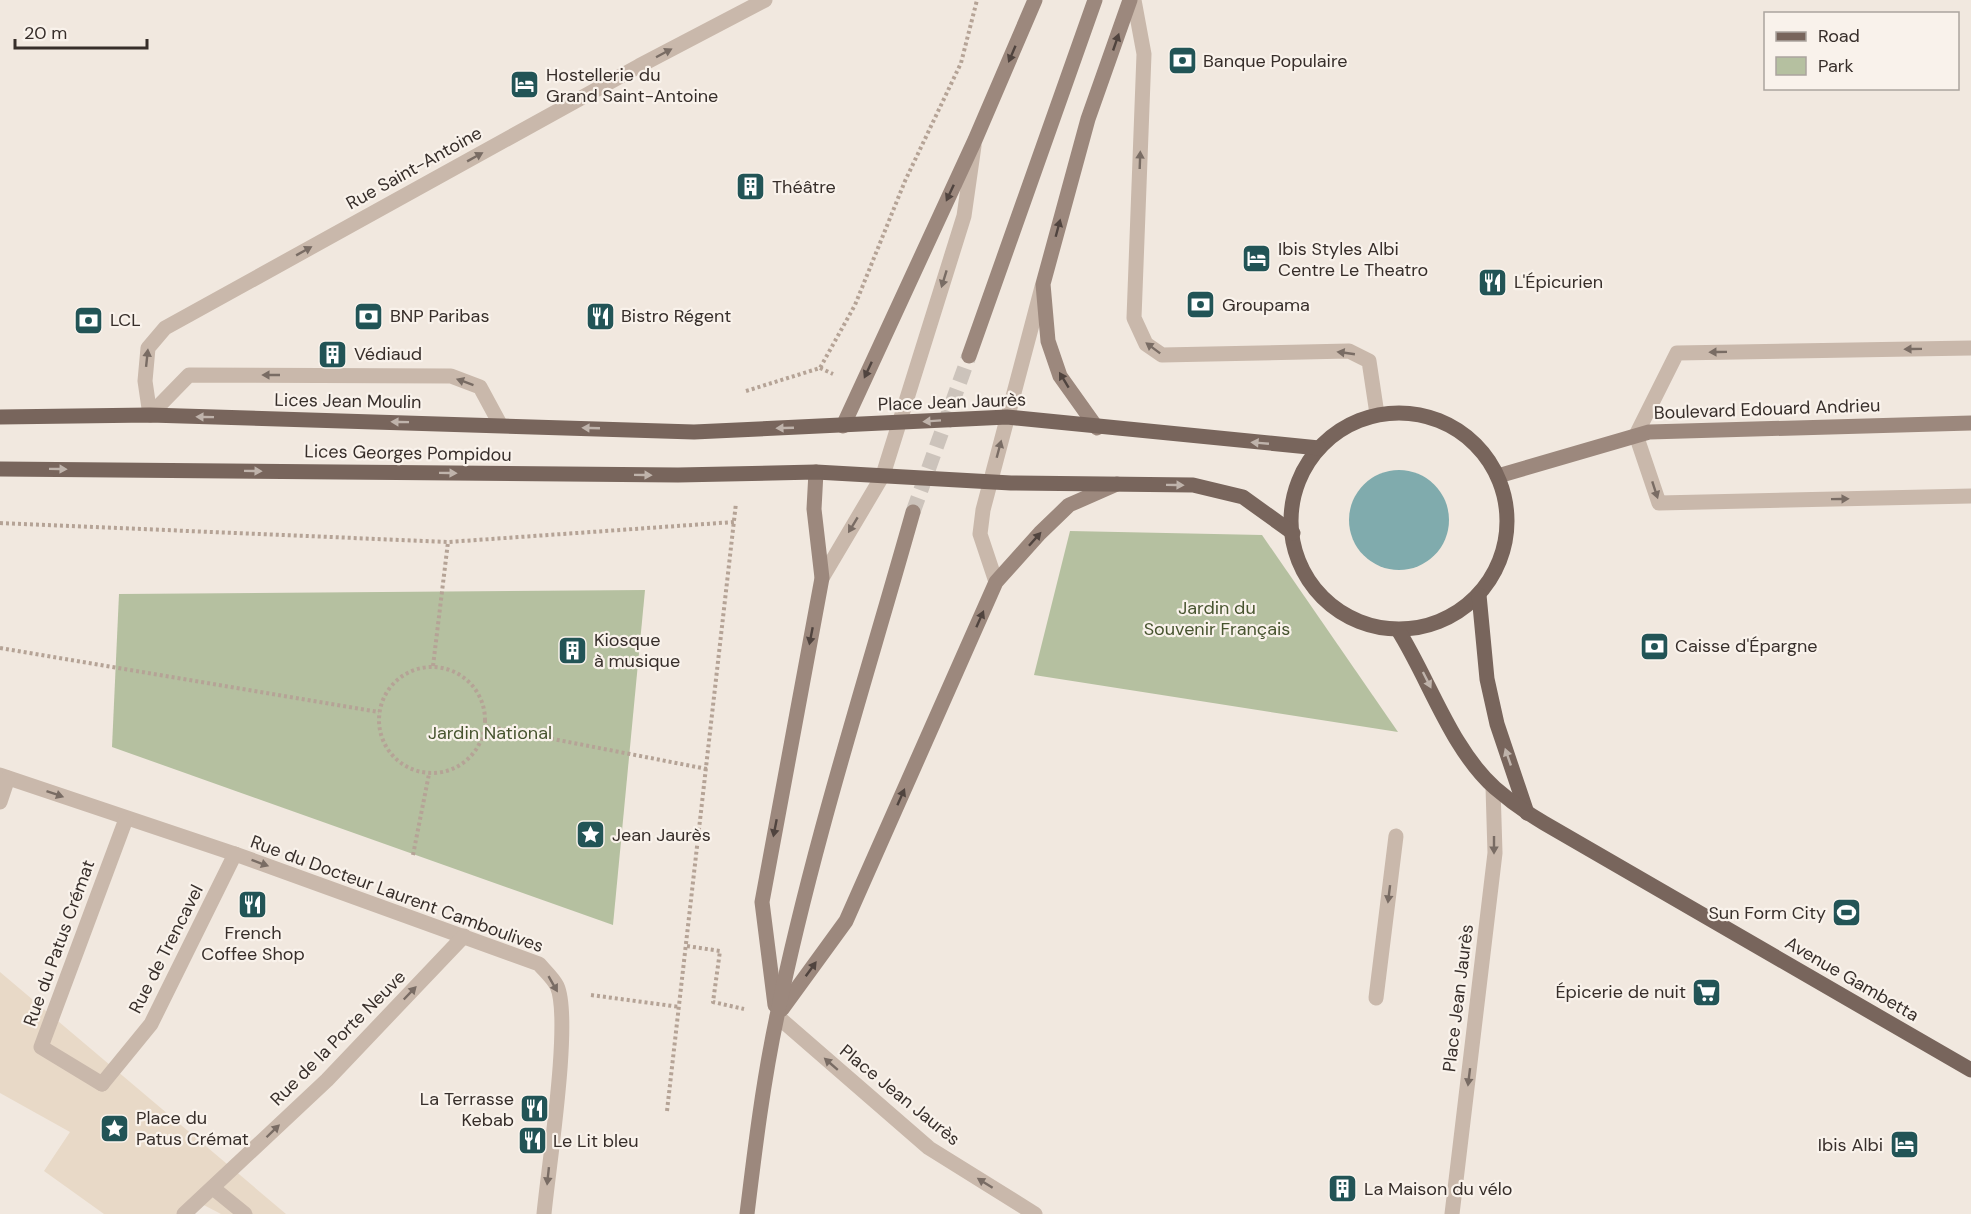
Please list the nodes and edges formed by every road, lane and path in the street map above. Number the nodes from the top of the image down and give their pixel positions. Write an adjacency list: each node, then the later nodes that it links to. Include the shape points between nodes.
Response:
1 (765, 0): 14 (street, Rue Saint-Antoine, one-way to 1, via 145,381 148,348 165,328)
2 (977, 0): 10 (path, via 961,63 905,181 855,305)
3 (1095, 0): 9 (main road)
4 (1132, 0): 7 (main road, one-way to 4, via 1088,119); 13 (street, one-way to 4, via 1369,361 1349,351 1162,355 1146,344 1134,318 1144,54)
5 (1034, 1): 6 (main road, one-way to 6)
6 (975, 140): 17 (street, one-way to 17, via 964,216); 20 (main road, one-way to 20)
7 (1043, 284): 16 (street); 21 (main road, one-way to 7, via 1060,376 1048,341)
8 (1971, 348): 23 (street, one-way to 23, via 1677,353)
9 (969, 356)
10 (820, 368): 11 (path); 12 (path)
11 (839, 376)
12 (746, 391)
13 (1377, 414): 24 (main road, via 1344,428); 29 (main road, via 1414,413 1449,424 1478,446)
14 (150, 415): 15 (main road, Lices Jean Moulin); 19 (main road, Lices Jean Moulin, one-way to 14); 19 (street, one-way to 14, via 480,387 451,376 189,375)
15 (0, 417)
16 (1007, 417): 17 (main road, Place Jean Jaurès, one-way to 17); 21 (main road, Place Jean Jaurès); 30 (street, one-way to 16)
17 (899, 423): 20 (main road, Place Jean Jaurès); 28 (street)
18 (1971, 423): 23 (main road, Boulevard Edouard Andrieu)
19 (500, 424): 22 (main road, Lices Jean Moulin, one-way to 19)
20 (843, 426): 22 (main road, Place Jean Jaurès, one-way to 22)
21 (1097, 428): 24 (main road, Place Jean Jaurès, one-way to 21)
22 (694, 432)
23 (1636, 435): 29 (main road, Boulevard Edouard Andrieu); 32 (street, one-way to 32, via 1659,503)
24 (1318, 448): 36 (main road, via 1301,476 1292,505)
25 (0, 469): 26 (main road, Lices Georges Pompidou, one-way to 26, via 678,475)
26 (740, 472): 27 (main road, Lices Georges Pompidou); 34 (path)
27 (816, 472): 28 (main road); 38 (main road, via 814,509)
28 (883, 475): 30 (main road); 38 (street, one-way to 38)
29 (1498, 476): 40 (main road, via 1508,511 1505,548)
30 (990, 480): 31 (main road); 39 (street, via 980,534)
31 (1117, 484): 36 (main road, one-way to 36, via 1193,485 1244,497); 39 (main road, one-way to 31, via 1069,505)
32 (1971, 496)
33 (913, 512): 62 (main road, via 806,890)
34 (734, 522): 37 (path); 46 (path)
35 (0, 523): 37 (path)
36 (1293, 533): 41 (main road, via 1300,564 1317,591 1339,611 1368,625)
37 (448, 542): 43 (path)
38 (822, 578): 62 (main road, one-way to 62, via 762,902)
39 (996, 582): 62 (main road, one-way to 39, via 846,921)
40 (1479, 595): 41 (main road, via 1465,608 1433,624); 51 (main road, one-way to 40, via 1489,691)
41 (1398, 630): 49 (main road, Avenue Gambetta, one-way to 49, via 1458,742)
42 (0, 648): 44 (path)
43 (433, 666): 44 (path, via 404,674 392,684); 45 (path, via 451,669 478,691 485,708)
44 (379, 712): 47 (path, via 386,747 412,770)
45 (486, 726): 46 (path); 47 (path, via 482,741 461,766)
46 (707, 769): 57 (path)
47 (429, 774): 55 (path)
48 (4, 776): 50 (street); 52 (street, Rue du Docteur Laurent Camboulives, one-way to 52)
49 (1493, 787): 51 (main road, Avenue Gambetta); 72 (street, Place Jean Jaurès, one-way to 72, via 1495,853)
50 (0, 802)
51 (1527, 813): 63 (main road, Avenue Gambetta)
52 (126, 819): 54 (street, Rue du Docteur Laurent Camboulives); 64 (street, Rue du Patus Crémat, via 41,1047)
53 (1396, 836): 59 (street, one-way to 59)
54 (235, 854): 56 (street, Rue du Docteur Laurent Camboulives, one-way to 56); 64 (street, Rue de Trencavel, via 151,1024)
55 (413, 855)
56 (464, 936): 58 (street, Rue du Docteur Laurent Camboulives, one-way to 58, via 540,964); 66 (street, Rue de la Porte Neuve, one-way to 56, via 327,1080)
57 (687, 946): 60 (path, via 720,951); 61 (path)
58 (557, 986): 61 (path, via 586,995); 69 (street, one-way to 69, via 560,1052)
59 (1376, 998)
60 (713, 1002)
61 (680, 1007): 65 (path)
62 (777, 1016): 70 (main road); 71 (street, Place Jean Jaurès, one-way to 62, via 929,1148)
63 (1971, 1070)
64 (102, 1084)
65 (667, 1111)
66 (213, 1188): 67 (street, Rue de la Porte Neuve); 68 (street)
67 (184, 1214)
68 (244, 1214)
69 (544, 1214)
70 (747, 1214)
71 (1035, 1214)
72 (1452, 1214)

